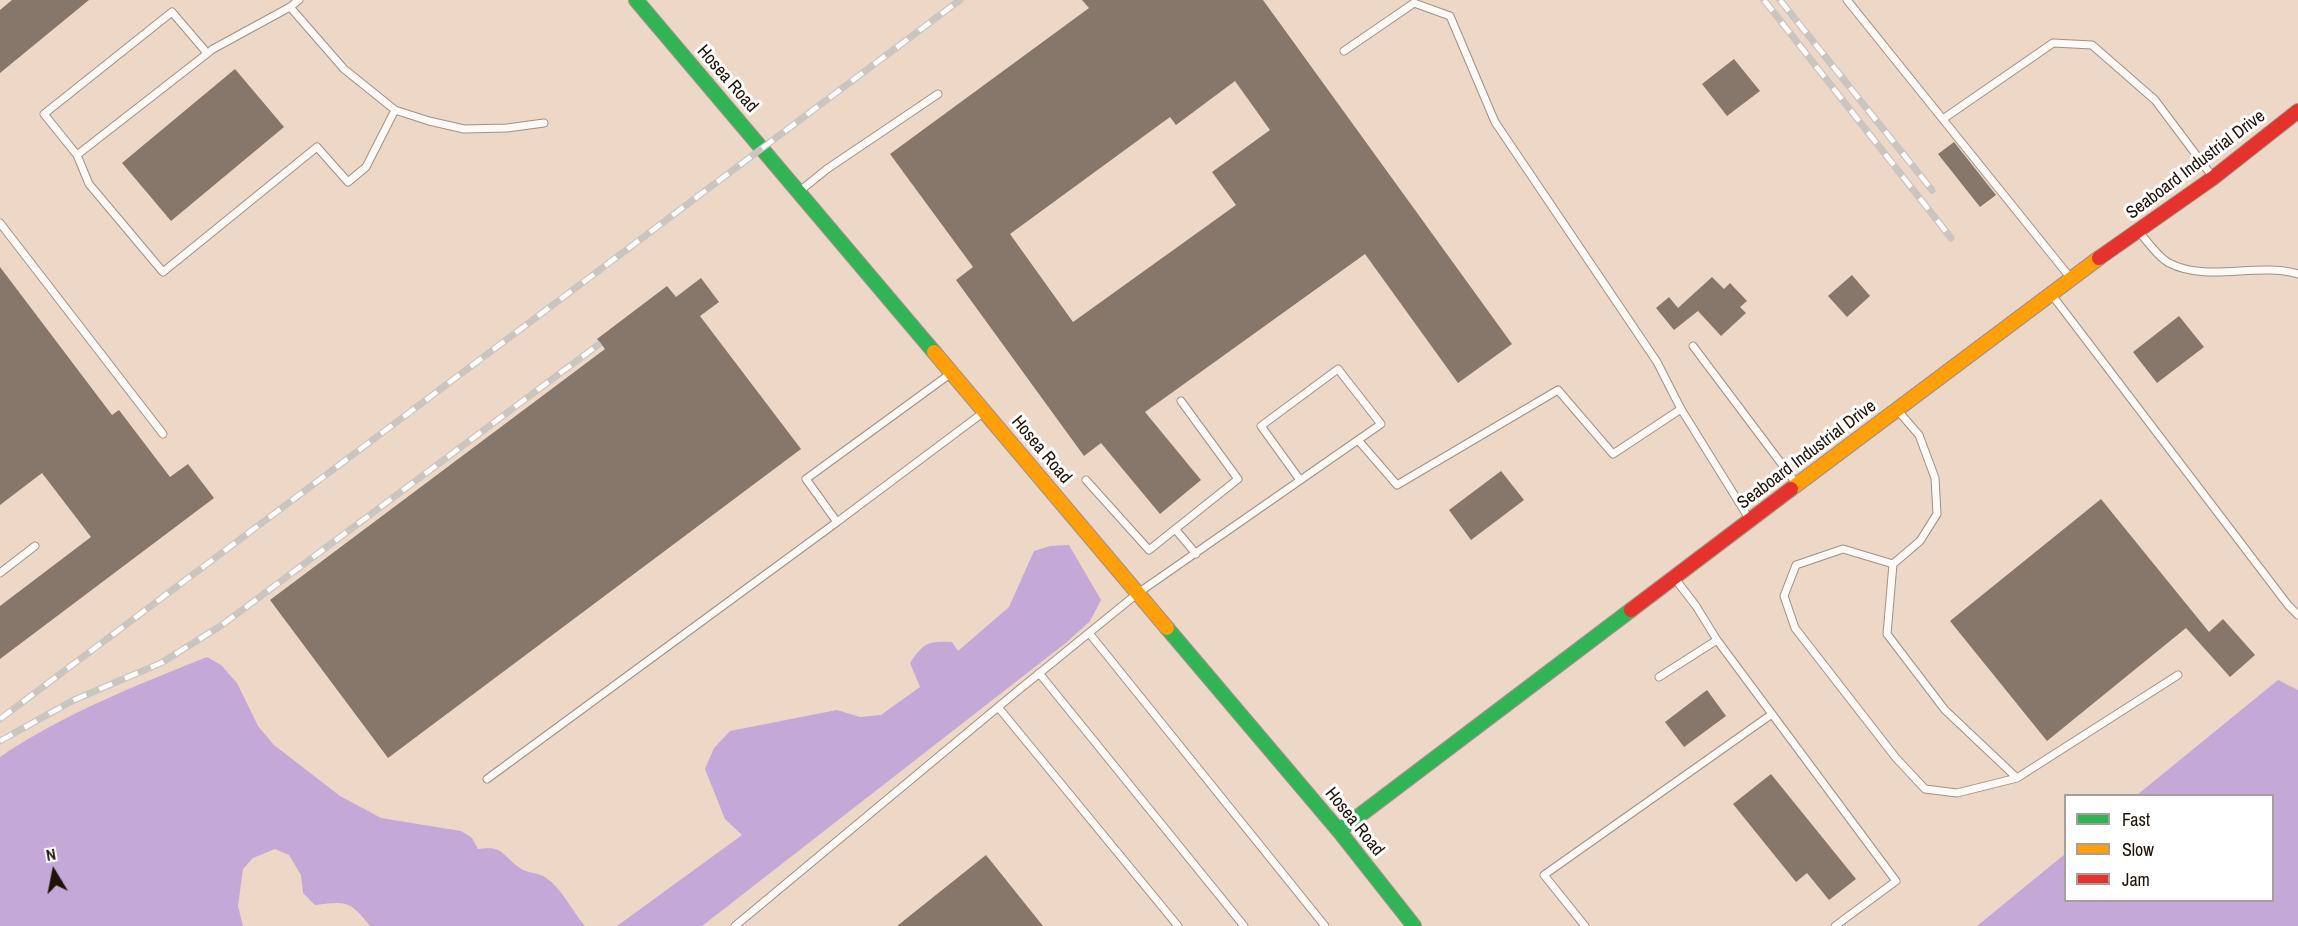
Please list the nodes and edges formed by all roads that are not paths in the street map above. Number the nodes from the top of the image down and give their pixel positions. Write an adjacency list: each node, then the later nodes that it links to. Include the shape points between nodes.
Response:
1 (299, 0): 4 (lane)
2 (636, 0): 14 (street, Hosea Road)
3 (1847, 0): 10 (lane)
4 (290, 7): 6 (lane); 8 (lane, via 344,69)
5 (1344, 51): 23 (lane, via 1414,3 1450,16 1495,123 1657,362)
6 (207, 53): 12 (lane); 12 (lane, via 172,12 44,114)
7 (938, 94): 14 (lane)
8 (395, 110): 11 (lane, via 464,129); 12 (lane, via 366,167 348,182 317,147 163,272 89,184)
9 (2298, 111): 13 (street, Seaboard Industrial Drive)
10 (1942, 119): 13 (lane, via 2054,43 2092,45 2155,100); 18 (lane)
11 (544, 123)
12 (77, 155)
13 (2214, 178): 16 (street, Seaboard Industrial Drive)
14 (799, 191): 21 (street, Hosea Road)
15 (0, 223): 26 (lane)
16 (2138, 231): 17 (lane, via 2167,262 2196,271); 18 (street, Seaboard Industrial Drive)
17 (2298, 274)
18 (2070, 279): 19 (street, Seaboard Industrial Drive)
19 (2051, 293): 24 (street, Seaboard Industrial Drive); 40 (lane)
20 (1694, 346): 30 (lane)
21 (952, 372): 25 (street, Hosea Road); 32 (lane, via 806,478)
22 (1181, 401): 33 (lane, via 1238,479)
23 (1681, 409): 27 (lane, via 1613,454 1558,390 1397,485); 31 (lane)
24 (1897, 410): 30 (street, Seaboard Industrial Drive); 36 (lane, via 1919,435 1935,478 1937,514 1920,541)
25 (985, 412): 32 (lane); 39 (street, Hosea Road)
26 (163, 435)
27 (1358, 440): 29 (lane); 29 (lane, via 1381,424 1338,369 1261,426)
28 (1086, 480): 33 (lane, via 1149,550)
29 (1300, 480): 35 (lane)
30 (1797, 485): 31 (street, Seaboard Industrial Drive)
31 (1750, 520): 38 (street, Seaboard Industrial Drive)
32 (837, 522): 49 (lane)
33 (1176, 530): 35 (lane)
34 (35, 546): 37 (lane)
35 (1196, 554): 39 (lane)
36 (1893, 564): 48 (lane, via 1887,634 1945,710); 48 (lane, via 1843,549 1797,565 1784,596 1795,628 1896,758 1925,789 1957,793)
37 (0, 573)
38 (1674, 578): 42 (lane); 50 (street, Seaboard Industrial Drive)
39 (1138, 593): 41 (lane); 50 (street, Hosea Road)
40 (2298, 615)
41 (1089, 633): 43 (lane); 54 (lane)
42 (1717, 640): 45 (lane); 47 (lane)
43 (1039, 673): 46 (lane); 53 (lane)
44 (2178, 675): 48 (lane)
45 (1659, 677)
46 (998, 707): 51 (lane); 52 (lane)
47 (1772, 714): 56 (lane, via 1544,875); 57 (lane, via 1896,881)
48 (2017, 778)
49 (487, 779)
50 (1339, 831): 55 (street, Hosea Road)
51 (735, 926)
52 (1178, 926)
53 (1244, 926)
54 (1325, 926)
55 (1414, 926)
56 (1585, 926)
57 (1835, 926)

